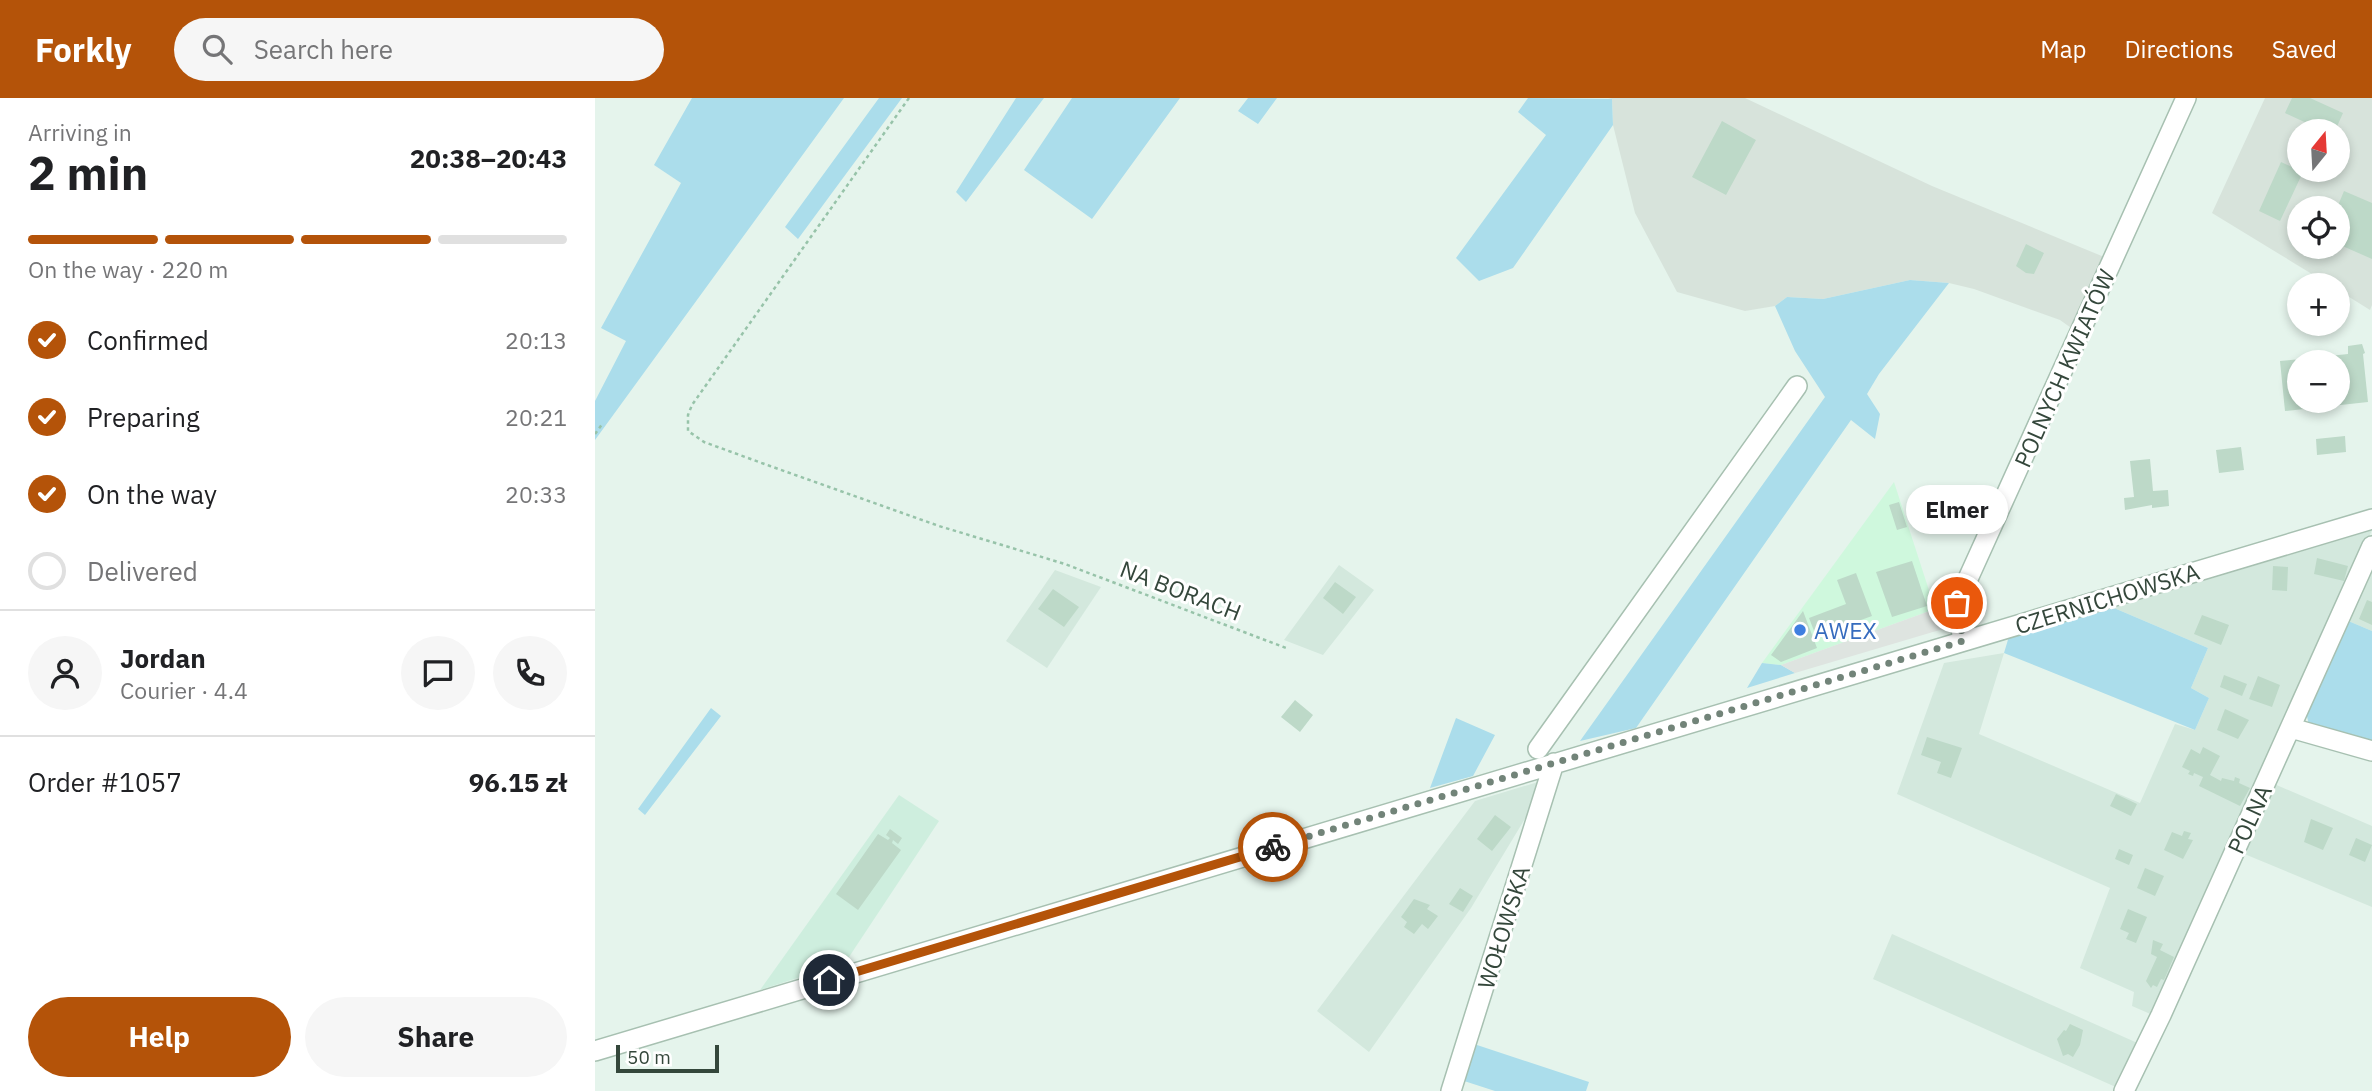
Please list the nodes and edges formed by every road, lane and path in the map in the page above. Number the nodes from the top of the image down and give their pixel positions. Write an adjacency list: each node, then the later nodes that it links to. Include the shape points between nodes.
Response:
1 (909, 98): 9 (path, NA BORACH, via 692,405 688,431 703,442 770,467 1065,564)
2 (2186, 98): 8 (street, POLNYCH KWIATÓW, via 1957,603)
3 (1797, 386): 11 (street)
4 (603, 423): 5 (path)
5 (595, 434)
6 (2372, 519): 8 (street, CZERNICHOWSKA)
7 (2372, 546): 10 (street, POLNA)
8 (1963, 641): 13 (street, CZERNICHOWSKA)
9 (1286, 648)
10 (2291, 728): 12 (street); 16 (street, POLNA)
11 (1538, 748)
12 (2372, 751)
13 (1554, 763): 14 (street, CZERNICHOWSKA); 15 (street, WOŁOWSKA)
14 (595, 1051)
15 (1451, 1091)
16 (2124, 1091)

